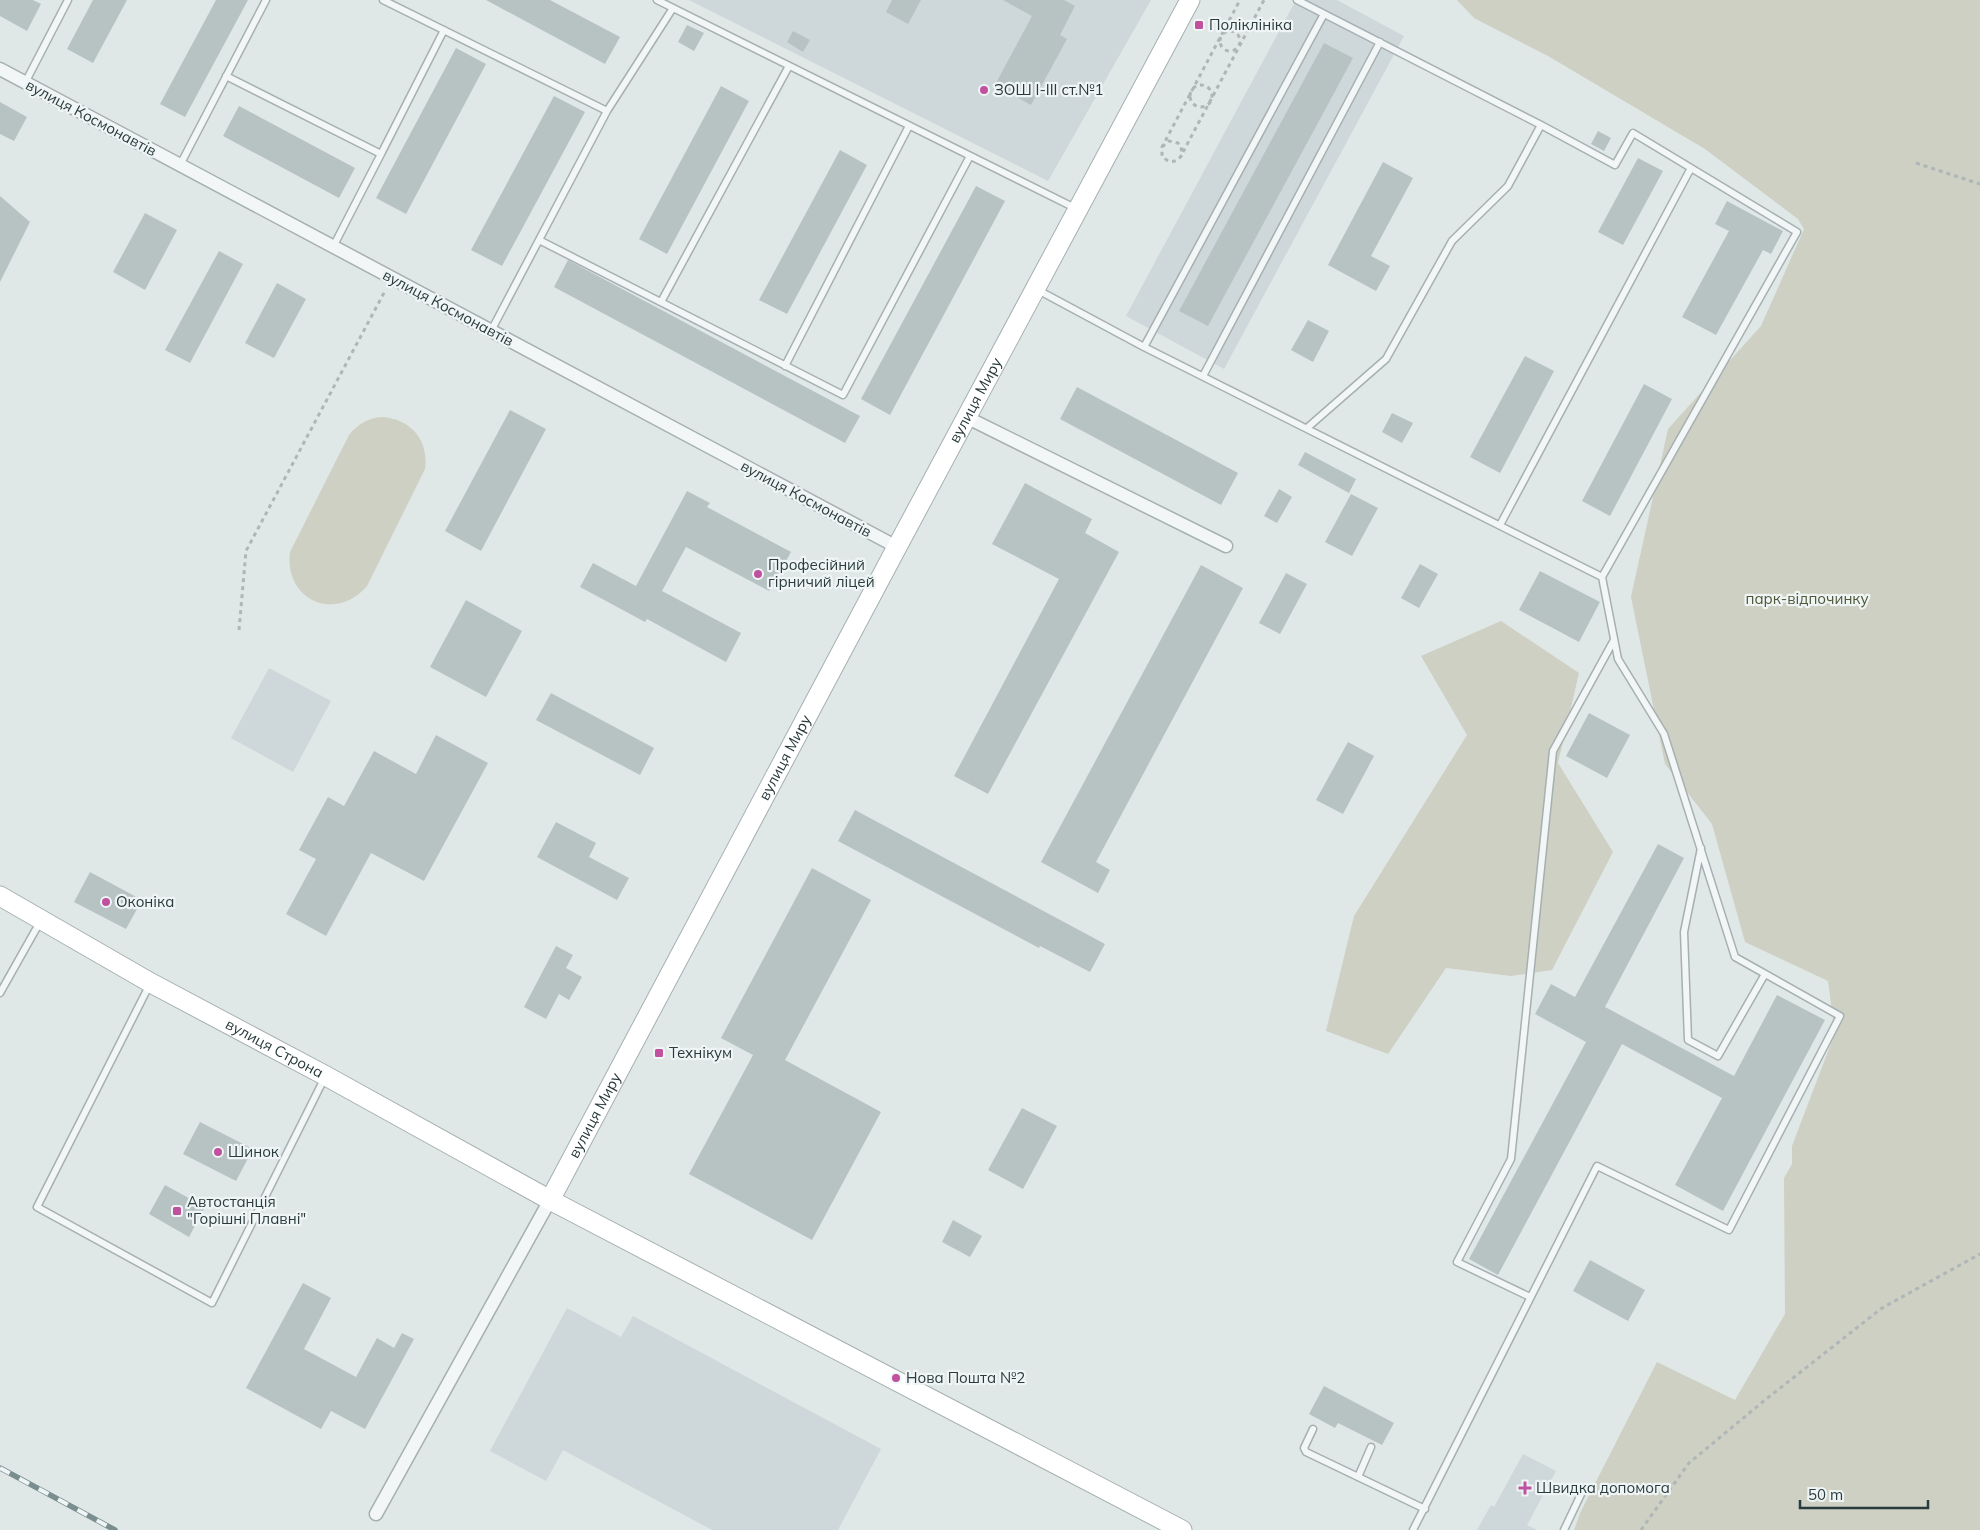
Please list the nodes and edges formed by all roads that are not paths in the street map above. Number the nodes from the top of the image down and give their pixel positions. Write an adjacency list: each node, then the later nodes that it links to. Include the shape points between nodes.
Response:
1 (66, 0): 14 (lane)
2 (266, 0): 13 (lane)
3 (383, 0): 9 (lane)
4 (658, 0): 7 (lane)
5 (1190, 0): 22 (main road, вулиця Миру)
6 (1296, 0): 8 (lane)
7 (673, 8): 11 (lane); 15 (lane)
8 (1324, 14): 10 (lane); 28 (lane)
9 (444, 30): 15 (lane); 18 (lane)
10 (1380, 42): 16 (lane); 30 (lane)
11 (789, 66): 17 (lane); 26 (lane)
12 (0, 69): 14 (street, вулиця Космонавтів)
13 (226, 76): 18 (lane); 20 (lane)
14 (25, 82): 20 (street, вулиця Космонавтів)
15 (607, 111): 23 (lane)
16 (1541, 125): 21 (lane, via 1615,165 1633,133); 32 (lane, via 1508,186 1452,241 1386,359)
17 (909, 126): 19 (lane); 29 (lane)
18 (381, 154): 24 (lane)
19 (970, 156): 22 (lane); 29 (lane, via 843,395)
20 (180, 165): 24 (street, вулиця Космонавтів)
21 (1691, 168): 33 (lane); 36 (lane, via 1797,232)
22 (1078, 210): 25 (main road, вулиця Миру)
23 (539, 240): 26 (lane); 27 (lane)
24 (333, 247): 27 (street, вулиця Космонавтів)
25 (1035, 289): 28 (lane); 31 (main road, вулиця Миру)
26 (661, 302): 29 (lane)
27 (491, 331): 35 (street, вулиця Космонавтів)
28 (1144, 347): 30 (lane)
29 (785, 366)
30 (1203, 376): 32 (lane)
31 (966, 417): 34 (street); 35 (main road, вулиця Миру)
32 (1307, 428): 33 (lane)
33 (1500, 525): 36 (lane)
34 (1226, 546)
35 (897, 547): 45 (main road, вулиця Миру)
36 (1602, 577): 37 (lane)
37 (1614, 640): 38 (lane, via 1618,659 1664,734); 46 (lane, via 1553,751 1511,1159 1457,1262)
38 (1701, 847): 41 (lane, via 1736,957); 41 (lane, via 1684,932 1688,1040 1718,1056)
39 (0, 896): 40 (main road, вулиця Строна)
40 (41, 919): 42 (main road, вулиця Строна); 43 (lane)
41 (1765, 974): 46 (lane, via 1840,1016 1729,1230 1597,1166)
42 (151, 983): 44 (main road, вулиця Строна); 44 (lane, via 37,1207 212,1303)
43 (0, 993)
44 (326, 1076): 45 (main road, вулиця Строна)
45 (550, 1200): 52 (street, вулиця Миру); 53 (main road, вулиця Строна)
46 (1530, 1297): 51 (lane)
47 (1313, 1429): 49 (lane, via 1304,1451)
48 (1371, 1447): 49 (lane)
49 (1358, 1477): 51 (lane)
50 (1584, 1488): 55 (lane)
51 (1425, 1509): 54 (lane)
52 (376, 1514)
53 (1182, 1530)
54 (1414, 1530)
55 (1564, 1530)

